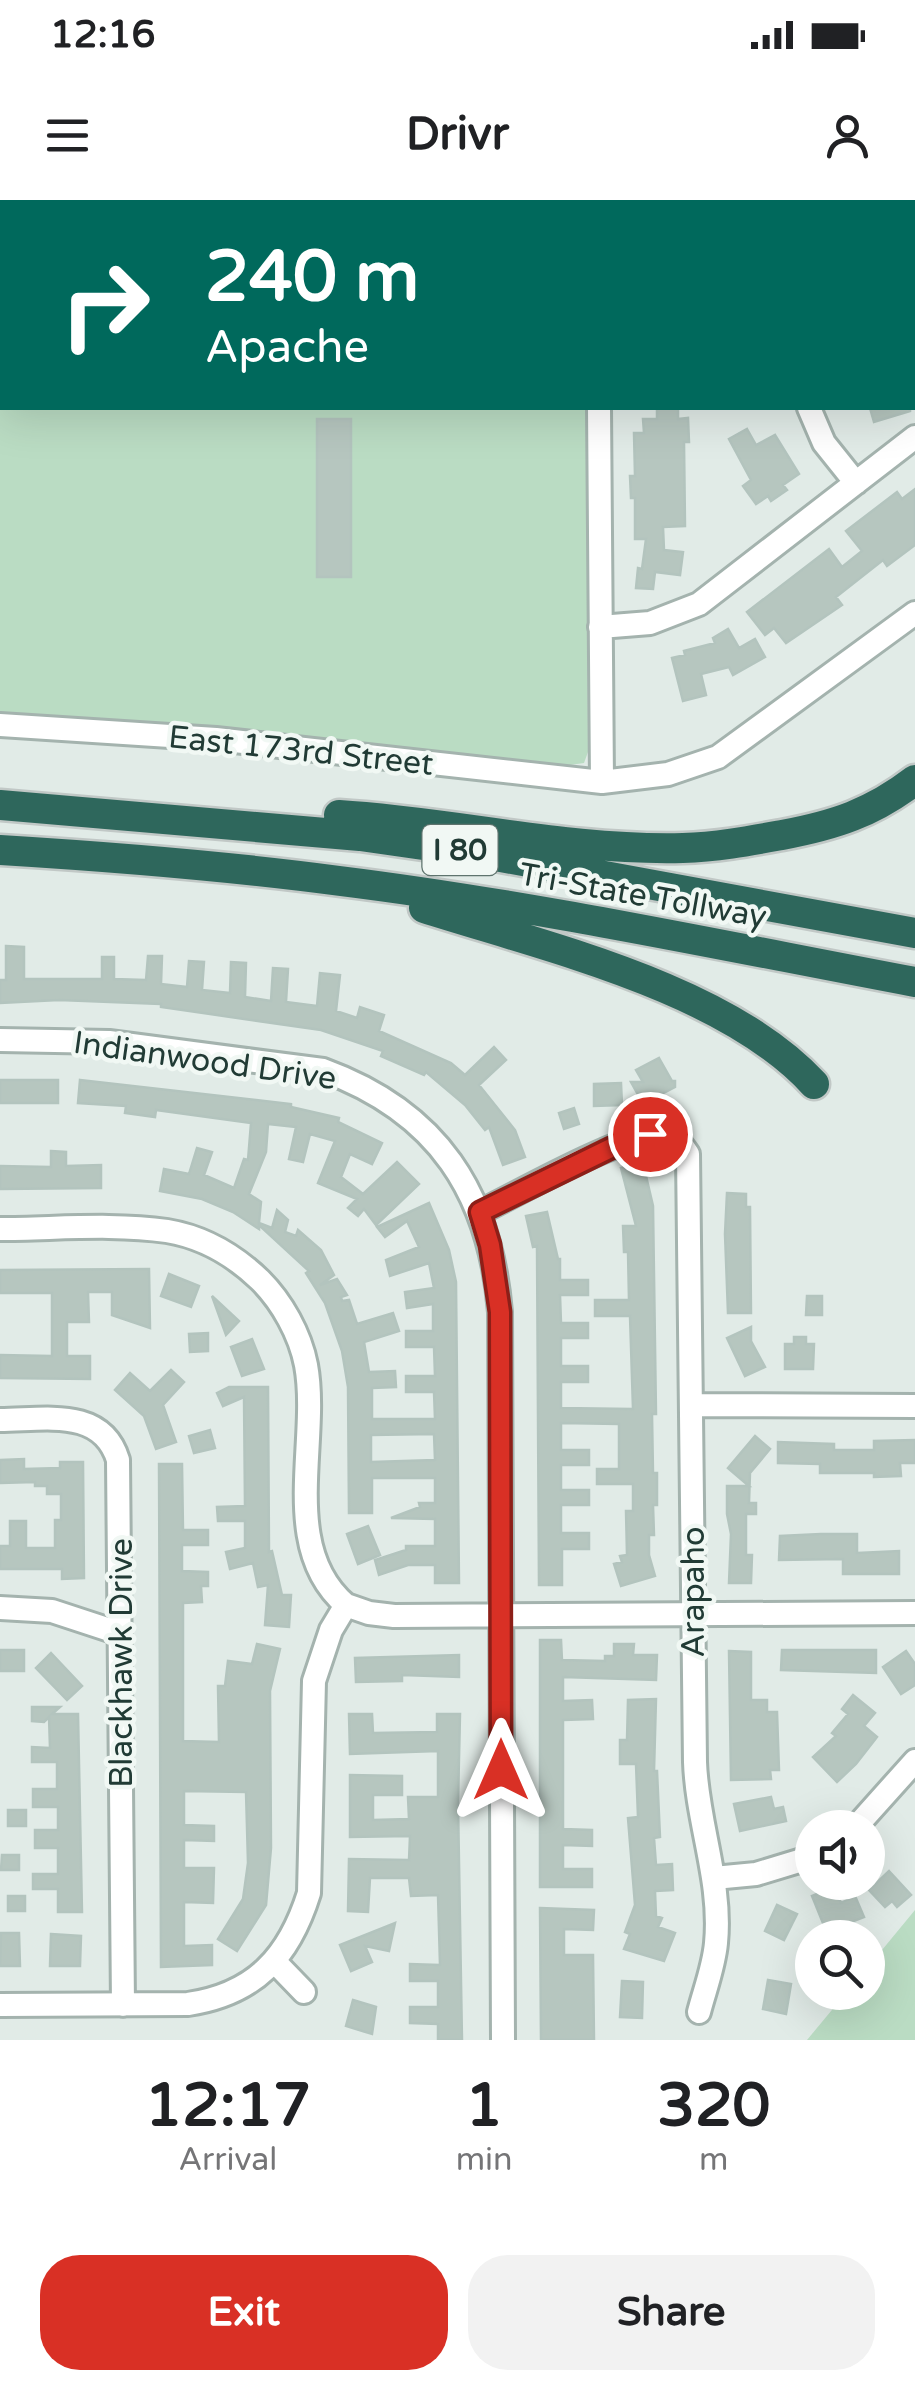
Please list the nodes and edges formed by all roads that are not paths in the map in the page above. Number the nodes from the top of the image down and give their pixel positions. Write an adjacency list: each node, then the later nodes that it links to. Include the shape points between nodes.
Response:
1 (599, 410): 6 (street)
2 (810, 410): 4 (street, via 824,442)
3 (915, 437): 4 (street)
4 (856, 483): 6 (street, via 699,604 650,623)
5 (915, 613): 9 (street, East 173rd Street, via 718,757 668,774)
6 (600, 627): 9 (street)
7 (0, 724): 9 (street, East 173rd Street, via 216,739)
8 (915, 780): 11 (highway, via 888,801 834,825 684,848 261,810)
9 (602, 782)
10 (0, 804): 11 (highway, Tri-State Tollway / I 80)
11 (160, 816): 14 (highway, Tri-State Tollway / I 80, via 479,853)
12 (0, 850): 13 (highway, Tri-State Tollway / I 80)
13 (340, 880): 15 (highway, Tri-State Tollway / I 80, via 538,910); 17 (highway, via 629,973 755,1032)
14 (915, 933)
15 (915, 982)
16 (0, 1040): 18 (street, Indianwood Drive, via 109,1042 323,1070 379,1094 415,1121 449,1158)
17 (814, 1084)
18 (480, 1212): 20 (street, Arapaho, via 611,1148 650,1134 675,1139 690,1167); 27 (street, Indianwood Drive, via 500,1312)
19 (0, 1230): 23 (street, via 168,1232 220,1249 267,1286 287,1314 306,1365 309,1538 327,1584)
20 (692, 1405): 21 (street); 26 (street, Arapaho)
21 (915, 1406)
22 (0, 1420): 28 (street, Blackhawk Drive, via 80,1422 114,1444 121,1492)
23 (346, 1605): 27 (street, via 394,1616); 33 (street, via 314,1680 309,1893)
24 (0, 1608): 28 (street, via 52,1611)
25 (915, 1613): 26 (street)
26 (693, 1614): 27 (street); 32 (street, Arapaho, via 696,1791)
27 (500, 1616): 38 (street, Indianwood Drive)
28 (119, 1634): 36 (street, Blackhawk Drive)
29 (915, 1762): 30 (street)
30 (871, 1810)
31 (795, 1862): 32 (street)
32 (714, 1878): 37 (street, Arapaho, via 716,1943)
33 (275, 1962): 34 (street); 36 (street, via 239,1991 214,2000)
34 (304, 1992)
35 (0, 2005): 36 (street)
36 (123, 2005)
37 (699, 2012)
38 (503, 2040)

